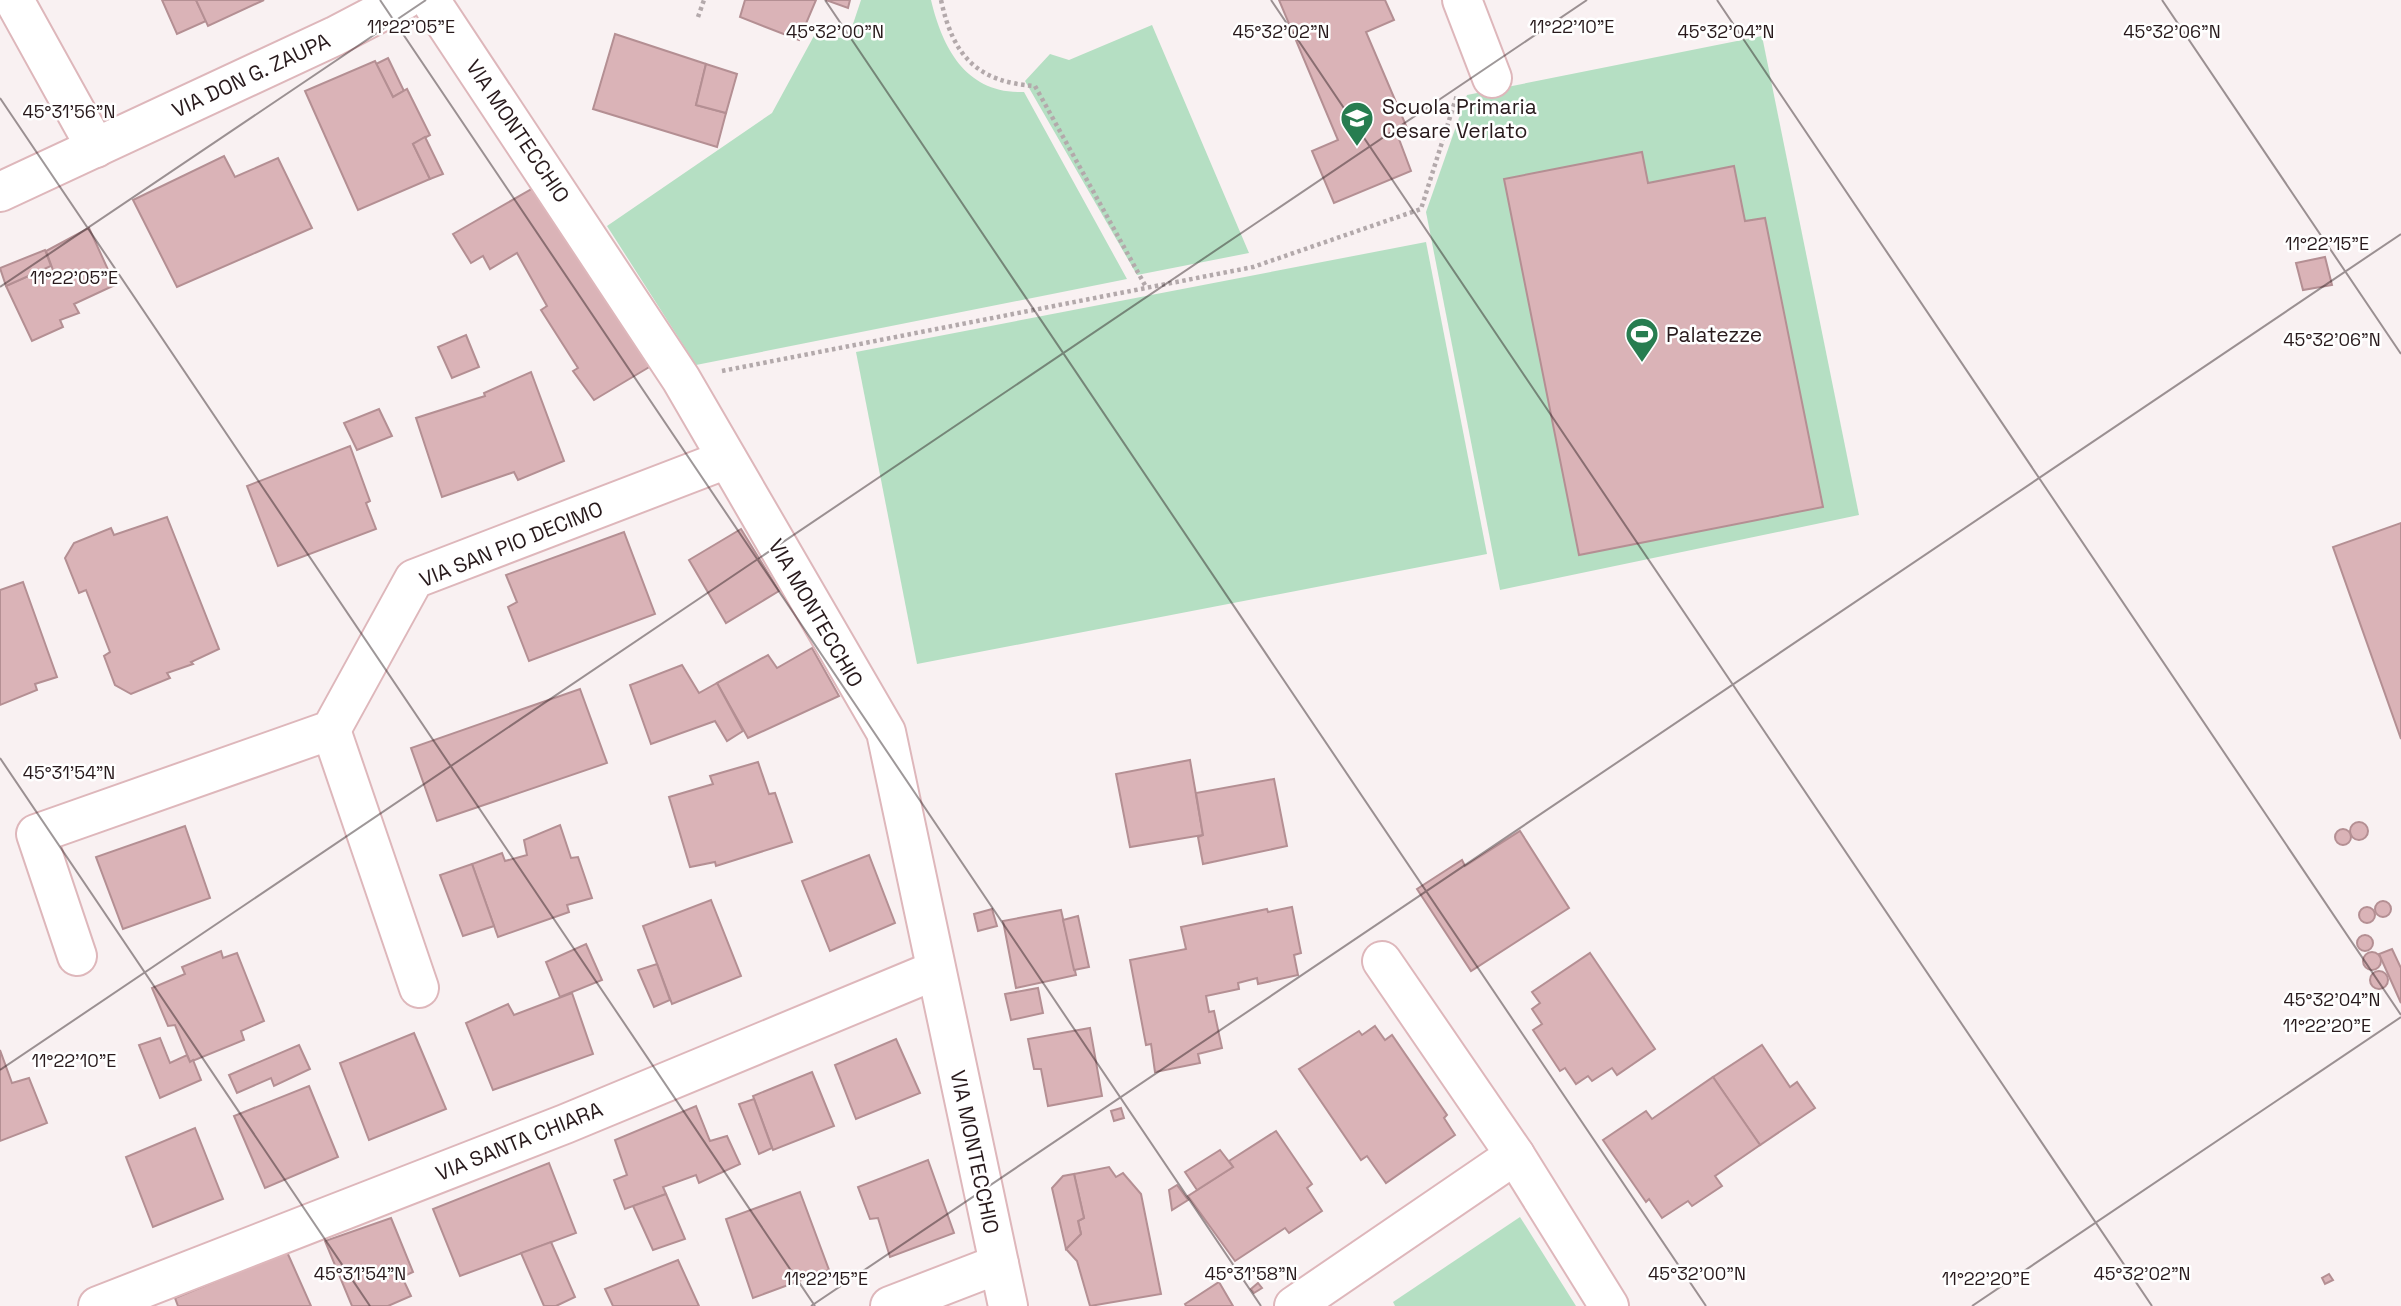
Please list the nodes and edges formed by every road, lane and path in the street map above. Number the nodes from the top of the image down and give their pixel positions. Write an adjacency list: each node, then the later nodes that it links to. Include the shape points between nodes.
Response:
1 (14, 0): 10 (street)
2 (404, 0): 10 (street, VIA DON G. ZAUPA)
3 (430, 0): 13 (street, VIA MONTECCHIO)
4 (704, 0): 7 (path)
5 (941, 0): 12 (path, via 946,25 973,66 1008,84 1035,86)
6 (1462, 0): 8 (street)
7 (698, 17)
8 (1492, 78)
9 (1453, 83): 12 (path, via 1457,95 1421,209 1253,267)
10 (96, 148): 11 (street, VIA DON G. ZAUPA)
11 (0, 192)
12 (1146, 287): 13 (path)
13 (681, 379): 14 (street, VIA MONTECCHIO)
14 (727, 459): 15 (street, VIA SAN PIO DECIMO, via 414,579); 18 (street, VIA MONTECCHIO, via 886,732)
15 (331, 730): 16 (street, via 36,834); 19 (street)
16 (77, 957)
17 (1382, 961): 20 (street)
18 (936, 970): 21 (street, VIA MONTECCHIO); 22 (street, VIA SANTA CHIARA, via 565,1124)
19 (419, 988)
20 (1515, 1155): 25 (street); 26 (street)
21 (999, 1264): 23 (street); 24 (street, VIA MONTECCHIO)
22 (98, 1306)
23 (890, 1306)
24 (1008, 1306)
25 (1294, 1306)
26 (1609, 1306)

